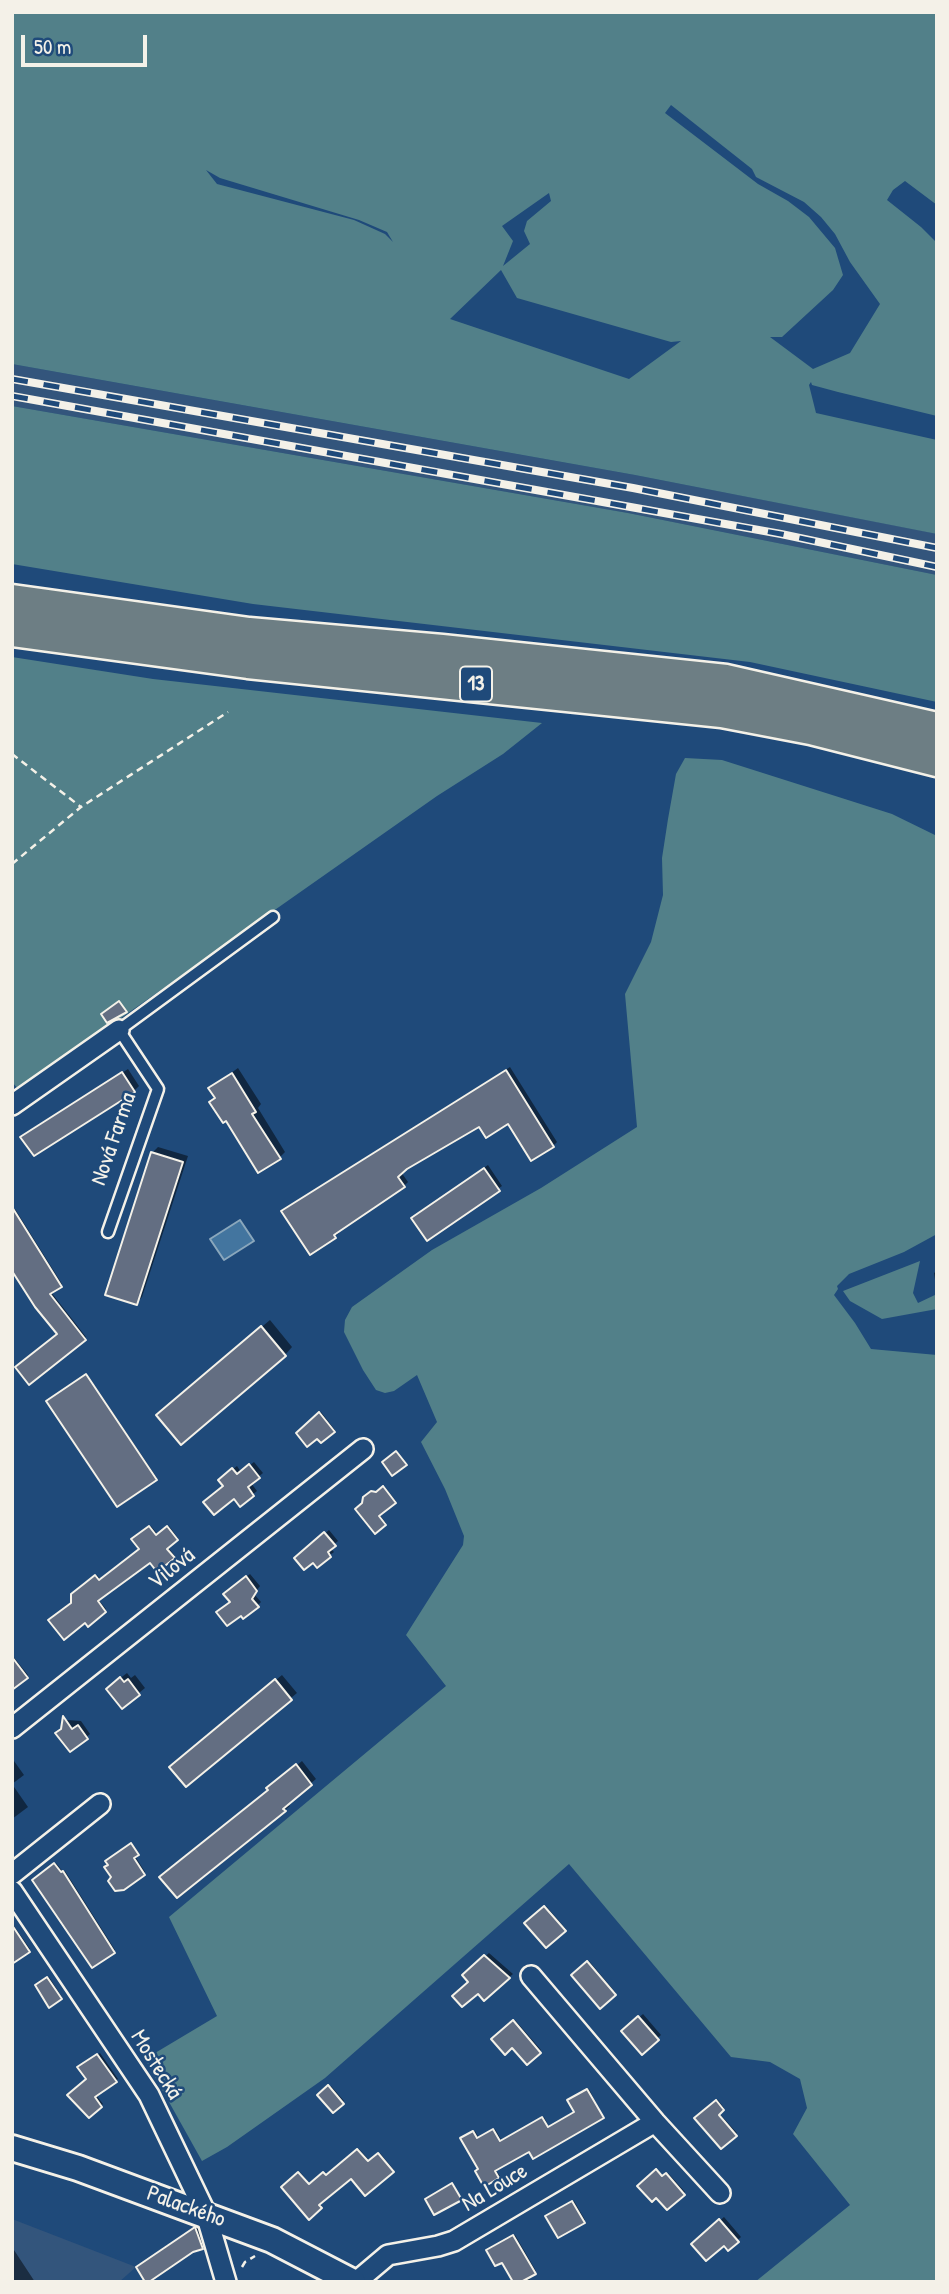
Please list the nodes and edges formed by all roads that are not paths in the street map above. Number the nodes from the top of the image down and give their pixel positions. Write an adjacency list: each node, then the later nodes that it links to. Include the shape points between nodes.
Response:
1 (12, 601): 3 (highway, 13, via 250,634 726,681)
2 (12, 630): 4 (highway, 13, via 248,662 722,710)
3 (937, 729)
4 (937, 760)
5 (273, 916): 6 (lane)
6 (119, 1030): 7 (street); 8 (lane, Nová Farma, via 158,1089)
7 (12, 1105)
8 (108, 1232)
9 (363, 1449): 10 (street, Vilová)
10 (12, 1728)
11 (100, 1804): 12 (street)
12 (12, 1874)
13 (12, 1891): 18 (street, Mostecká, via 149,2095)
14 (531, 1976): 15 (street)
15 (655, 2122): 17 (street); 20 (street, Na Louce, via 454,2241 388,2255)
16 (12, 2148): 18 (street, Palackého)
17 (720, 2193)
18 (206, 2214): 19 (street, Mostecká); 20 (street, Palackého, via 272,2240)
19 (232, 2277)
20 (355, 2282)

